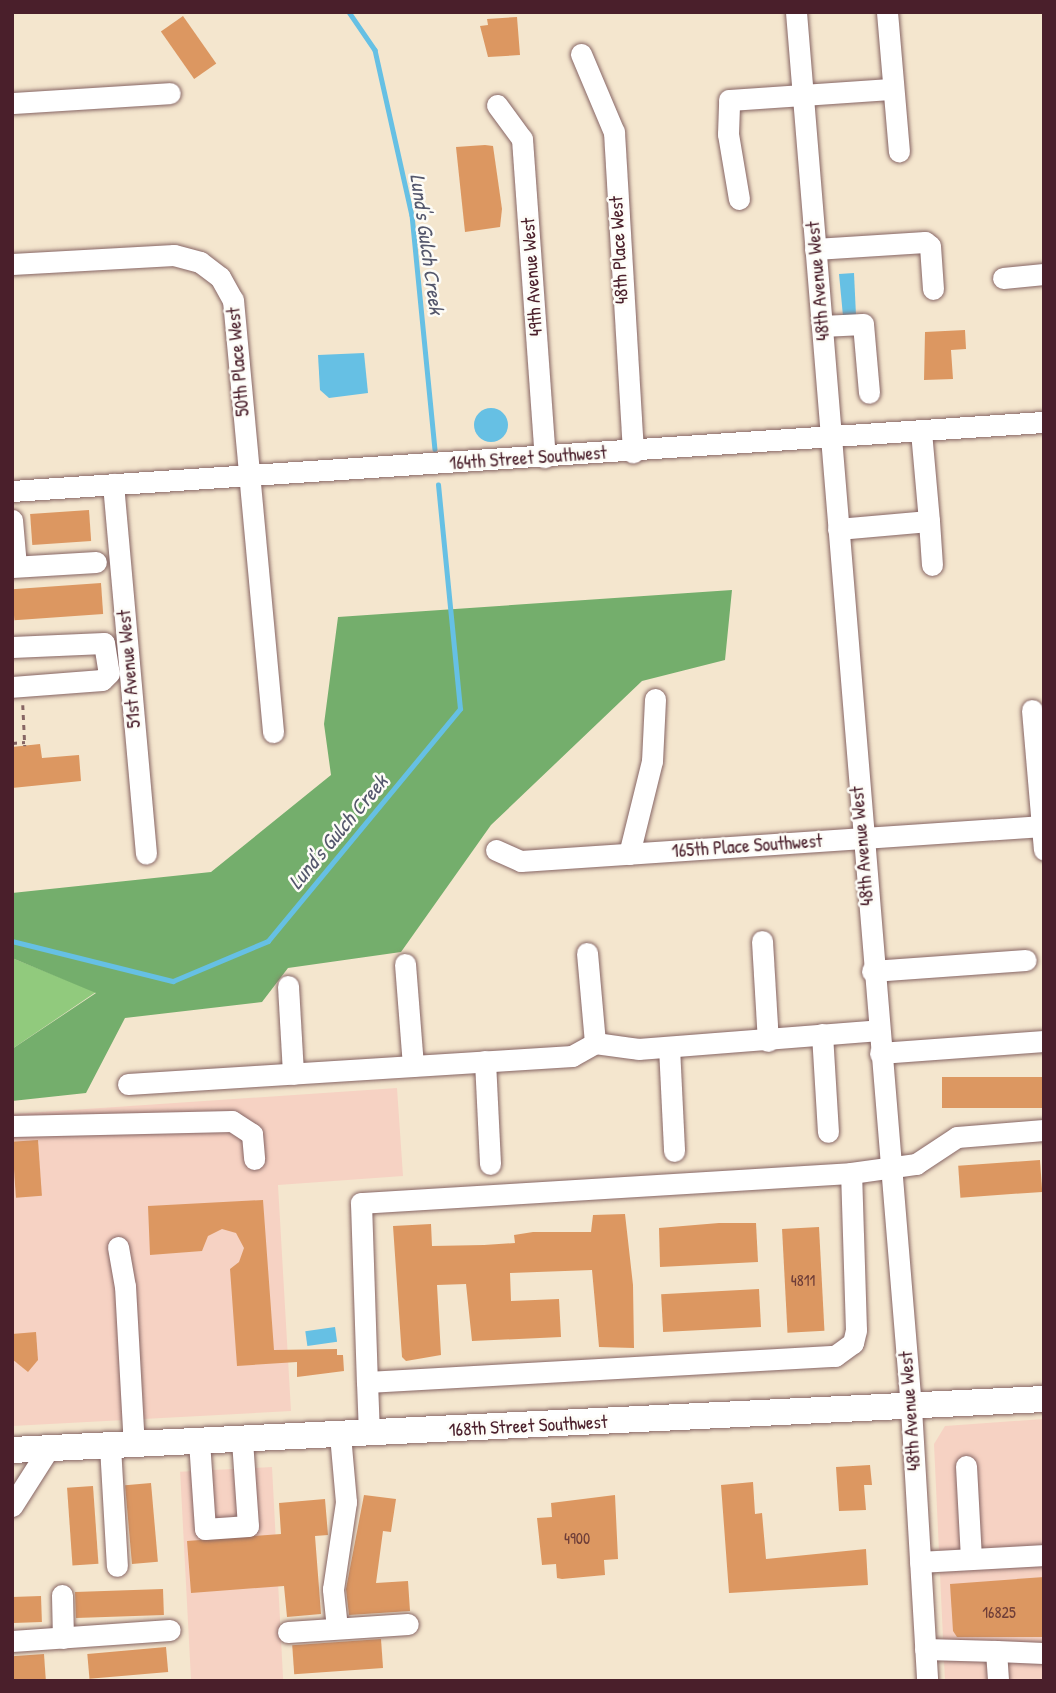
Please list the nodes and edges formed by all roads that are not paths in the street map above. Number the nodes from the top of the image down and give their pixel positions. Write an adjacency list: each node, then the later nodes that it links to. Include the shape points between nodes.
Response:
1 (796, 12): 5 (street, 48th Avenue West)
2 (887, 12): 4 (street)
3 (581, 54): 21 (street, 48th Place West, via 614,132)
4 (891, 89): 5 (street); 9 (street)
5 (804, 92): 10 (street, via 729,100 728,134); 11 (street, 48th Avenue West)
6 (170, 93): 7 (street)
7 (12, 103)
8 (497, 105): 22 (street, 49th Avenue West, via 522,139)
9 (899, 151)
10 (738, 199)
11 (815, 249): 15 (street, via 925,242 930,246); 16 (street, 48th Avenue West)
12 (12, 264): 23 (street, 50th Place West, via 174,254 200,262 220,277 233,300)
13 (1044, 274): 14 (street)
14 (1003, 278)
15 (933, 289)
16 (822, 326): 17 (street, via 863,324); 20 (street, 48th Avenue West)
17 (869, 393)
18 (1044, 422): 19 (street, 164th Street Southwest)
19 (921, 432): 20 (street, 164th Street Southwest); 27 (street)
20 (831, 439): 21 (street, 164th Street Southwest); 28 (street, 48th Avenue West)
21 (634, 452): 22 (street, 164th Street Southwest)
22 (545, 457): 23 (street, 164th Street Southwest)
23 (247, 475): 24 (street, 164th Street Southwest); 36 (street, 50th Place West)
24 (113, 484): 25 (street, 164th Street Southwest); 41 (street, 51st Avenue West)
25 (12, 491)
26 (12, 520): 31 (street)
27 (929, 521): 28 (street); 30 (street)
28 (838, 529): 38 (street, 48th Avenue West)
29 (96, 562): 31 (street)
30 (932, 565)
31 (14, 567)
32 (12, 647): 33 (street, via 104,643 109,673 102,680)
33 (17, 695)
34 (655, 699): 42 (street, via 652,761)
35 (1032, 710): 37 (street)
36 (273, 732)
37 (1043, 826): 38 (street, 165th Place Southwest); 39 (street)
38 (861, 837): 42 (street, 165th Place Southwest); 47 (street, 48th Avenue West)
39 (1044, 849)
40 (496, 850): 42 (street, 165th Place Southwest, via 521,860)
41 (146, 854)
42 (629, 854)
43 (762, 941): 51 (street)
44 (587, 953): 53 (street)
45 (1026, 960): 47 (street)
46 (405, 964): 57 (street)
47 (872, 971): 49 (street, 48th Avenue West)
48 (288, 986): 58 (street)
49 (878, 1030): 50 (street); 55 (street, 48th Avenue West)
50 (822, 1034): 51 (street); 62 (street)
51 (768, 1041): 54 (street)
52 (1044, 1041): 55 (street)
53 (595, 1043): 54 (street); 56 (street, via 572,1055)
54 (669, 1047): 63 (street)
55 (880, 1053): 66 (street, 48th Avenue West)
56 (485, 1061): 57 (street); 65 (street)
57 (413, 1066): 58 (street)
58 (293, 1074): 59 (street)
59 (128, 1084)
60 (12, 1126): 64 (street, via 232,1121 252,1134)
61 (1044, 1130): 66 (street, via 957,1138 935,1156)
62 (828, 1132)
63 (674, 1151)
64 (254, 1159)
65 (490, 1164)
66 (890, 1168): 67 (street); 71 (street, 48th Avenue West)
67 (851, 1174): 69 (street, via 856,1330 853,1343 835,1356); 69 (street, via 361,1203)
68 (118, 1247): 76 (street, via 125,1286)
69 (367, 1382): 72 (street)
70 (1044, 1399): 71 (main road, 168th Street Southwest)
71 (911, 1408): 72 (main road, 168th Street Southwest); 83 (street, 48th Avenue West)
72 (369, 1434): 73 (main road, 168th Street Southwest)
73 (340, 1435): 74 (main road, 168th Street Southwest); 87 (street, via 346,1502 333,1589)
74 (242, 1440): 75 (main road, 168th Street Southwest); 75 (street, via 248,1526 205,1529)
75 (199, 1441): 76 (main road, 168th Street Southwest)
76 (122, 1445): 77 (main road, 168th Street Southwest); 84 (street)
77 (48, 1448): 78 (main road, 168th Street Southwest); 80 (street)
78 (12, 1450)
79 (966, 1465): 82 (street)
80 (13, 1503)
81 (1044, 1555): 82 (street)
82 (971, 1559): 83 (street)
83 (920, 1562): 92 (street, 48th Avenue West)
84 (117, 1566)
85 (62, 1595): 90 (street)
86 (408, 1624): 87 (street)
87 (337, 1628): 89 (street)
88 (170, 1630): 90 (street)
89 (288, 1632)
90 (63, 1638): 91 (street)
91 (12, 1641)
92 (925, 1649): 93 (street); 95 (street, 48th Avenue West)
93 (996, 1651): 94 (street); 96 (street)
94 (1044, 1653)
95 (927, 1681)
96 (998, 1681)

